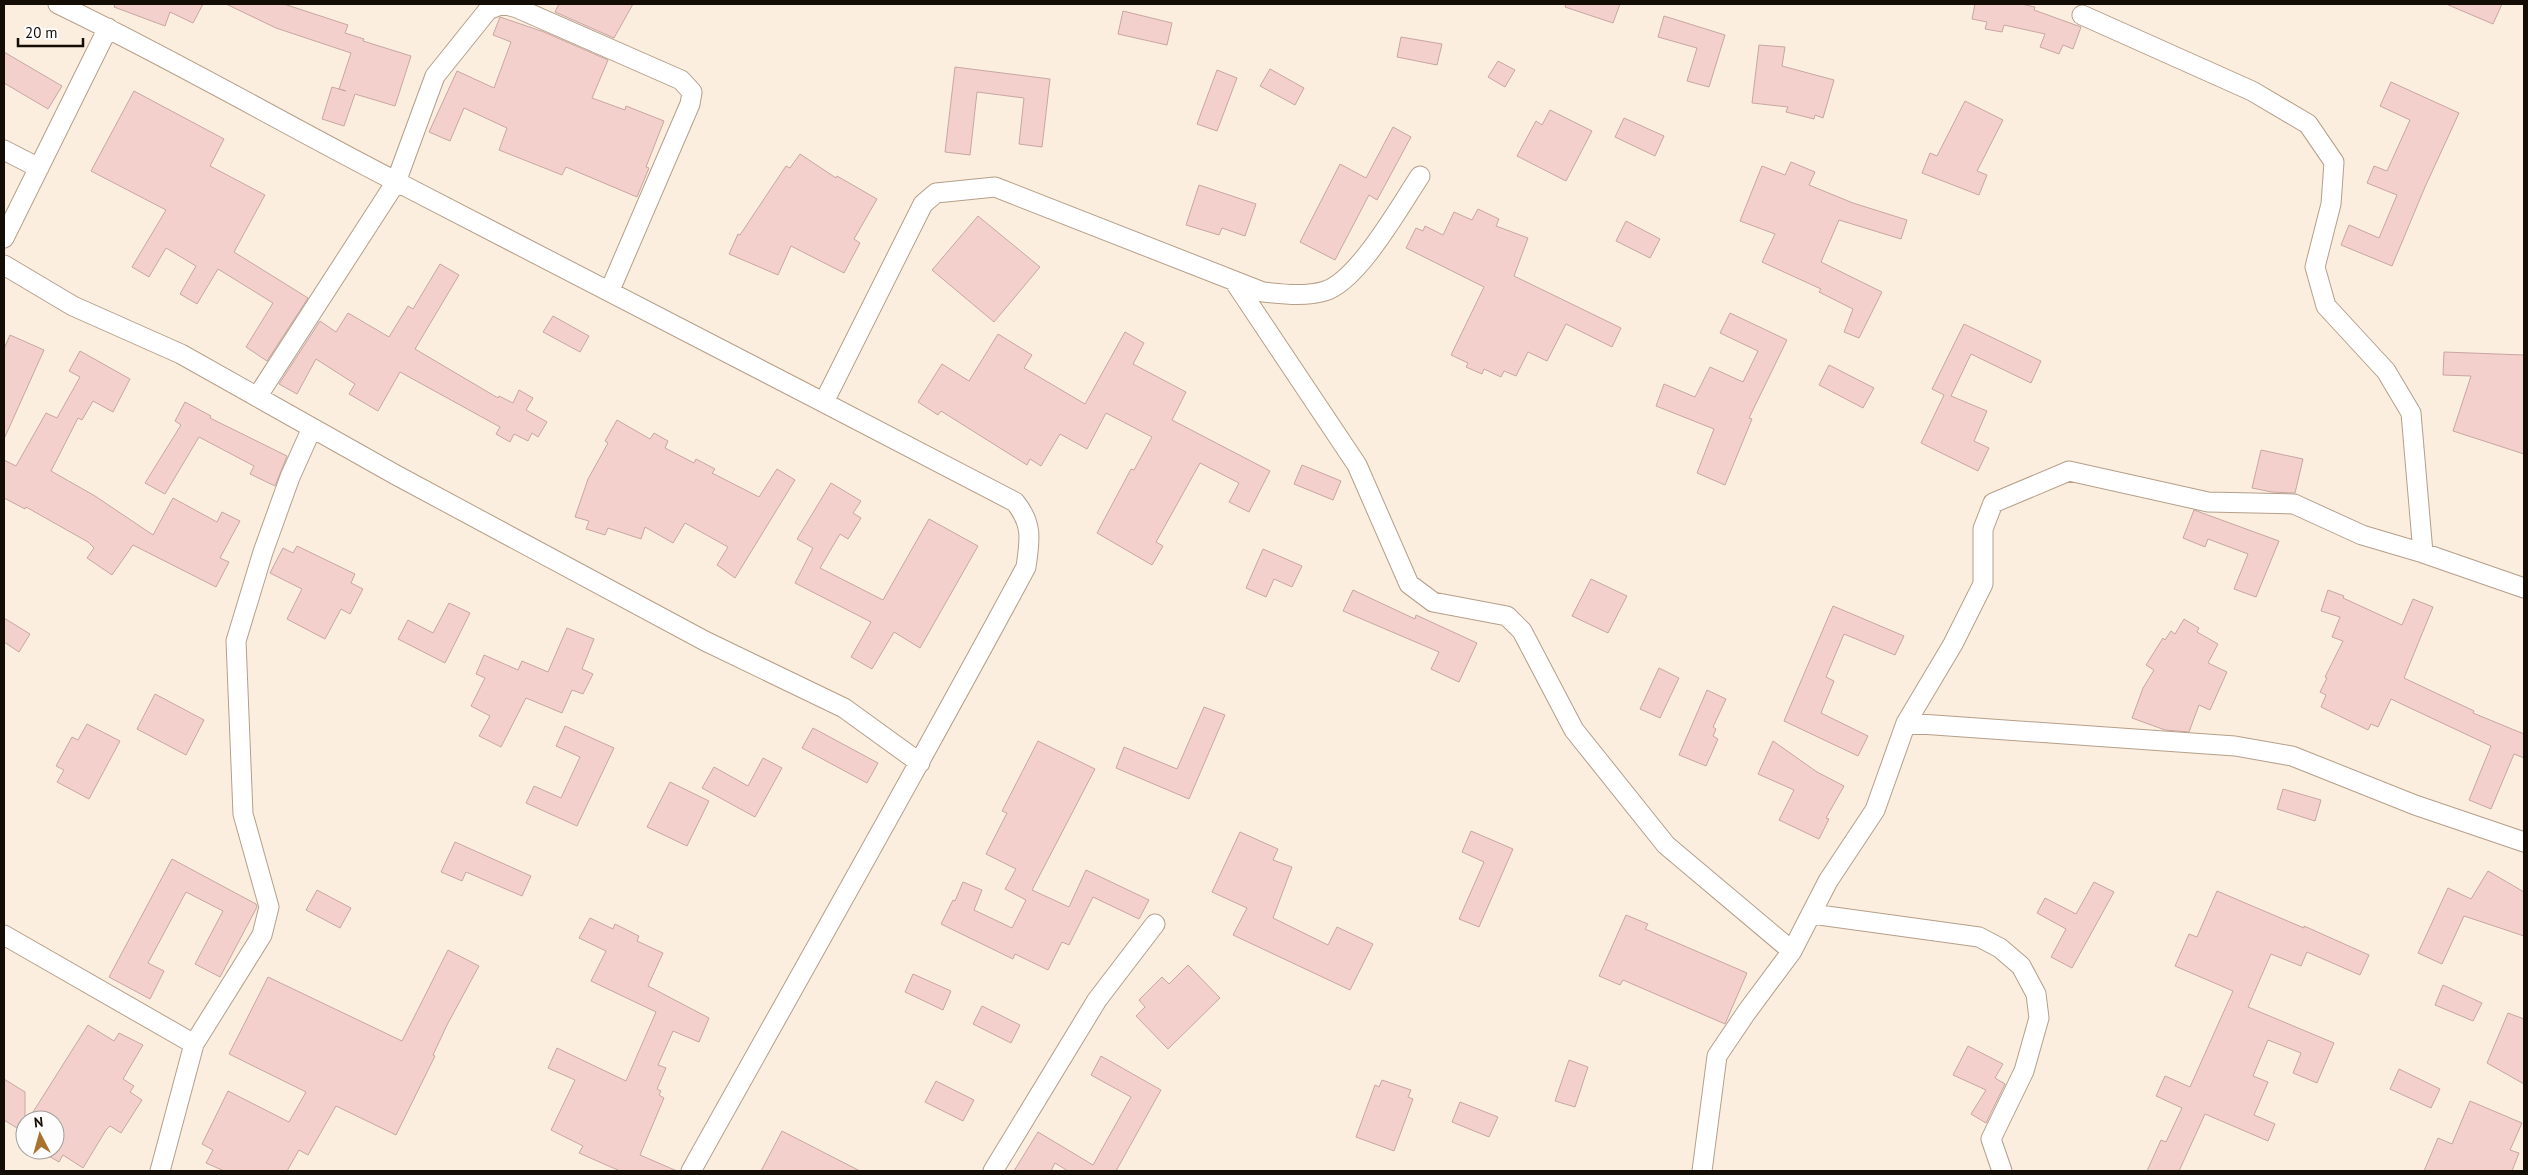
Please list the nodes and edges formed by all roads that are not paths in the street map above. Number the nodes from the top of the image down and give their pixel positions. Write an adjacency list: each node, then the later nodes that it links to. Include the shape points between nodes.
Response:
1 (58, 4): 3 (street)
2 (2082, 15): 15 (street, via 2252,91 2308,124 2334,162 2331,204 2315,267 2326,306 2386,370 2411,413)
3 (108, 28): 5 (street); 7 (street)
4 (4, 150): 5 (street)
5 (39, 168): 8 (street)
6 (1420, 176): 10 (street, via 1355,271 1326,291 1298,295 1263,292)
7 (396, 182): 11 (street); 11 (street, via 435,76 488,10 503,4 680,80 692,92 690,104); 12 (street)
8 (4, 238)
9 (4, 265): 12 (street, via 73,306 181,354)
10 (1234, 281): 13 (street, via 995,187 936,193 923,204); 23 (street, via 1357,465 1409,584 1433,602 1507,616 1522,631 1574,730 1666,845)
11 (610, 290): 13 (street)
12 (257, 397): 14 (street)
13 (824, 402): 18 (street, via 1015,502 1027,516 1030,545 1026,567)
14 (312, 428): 18 (street, via 705,641 844,708); 24 (street, via 263,552 236,642 243,814 269,907 262,934)
15 (2423, 553): 16 (street); 17 (street, via 2362,535 2294,504 2208,502 2069,472 1993,503 1983,529 1983,584 1953,644)
16 (2524, 588)
17 (1906, 723): 19 (street, via 2235,746 2292,756 2414,805); 20 (street, via 1876,810 1828,881)
18 (920, 763): 26 (street)
19 (2524, 842)
20 (1812, 914): 23 (street); 29 (street, via 1980,937 2000,948 2021,966 2036,994 2039,1018 2024,1071 1991,1139)
21 (1155, 924): 27 (street, via 1097,1000)
22 (4, 935): 24 (street)
23 (1792, 951): 28 (street, via 1718,1056)
24 (194, 1044): 25 (street)
25 (160, 1171)
26 (691, 1171)
27 (993, 1171)
28 (1702, 1171)
29 (2002, 1171)

